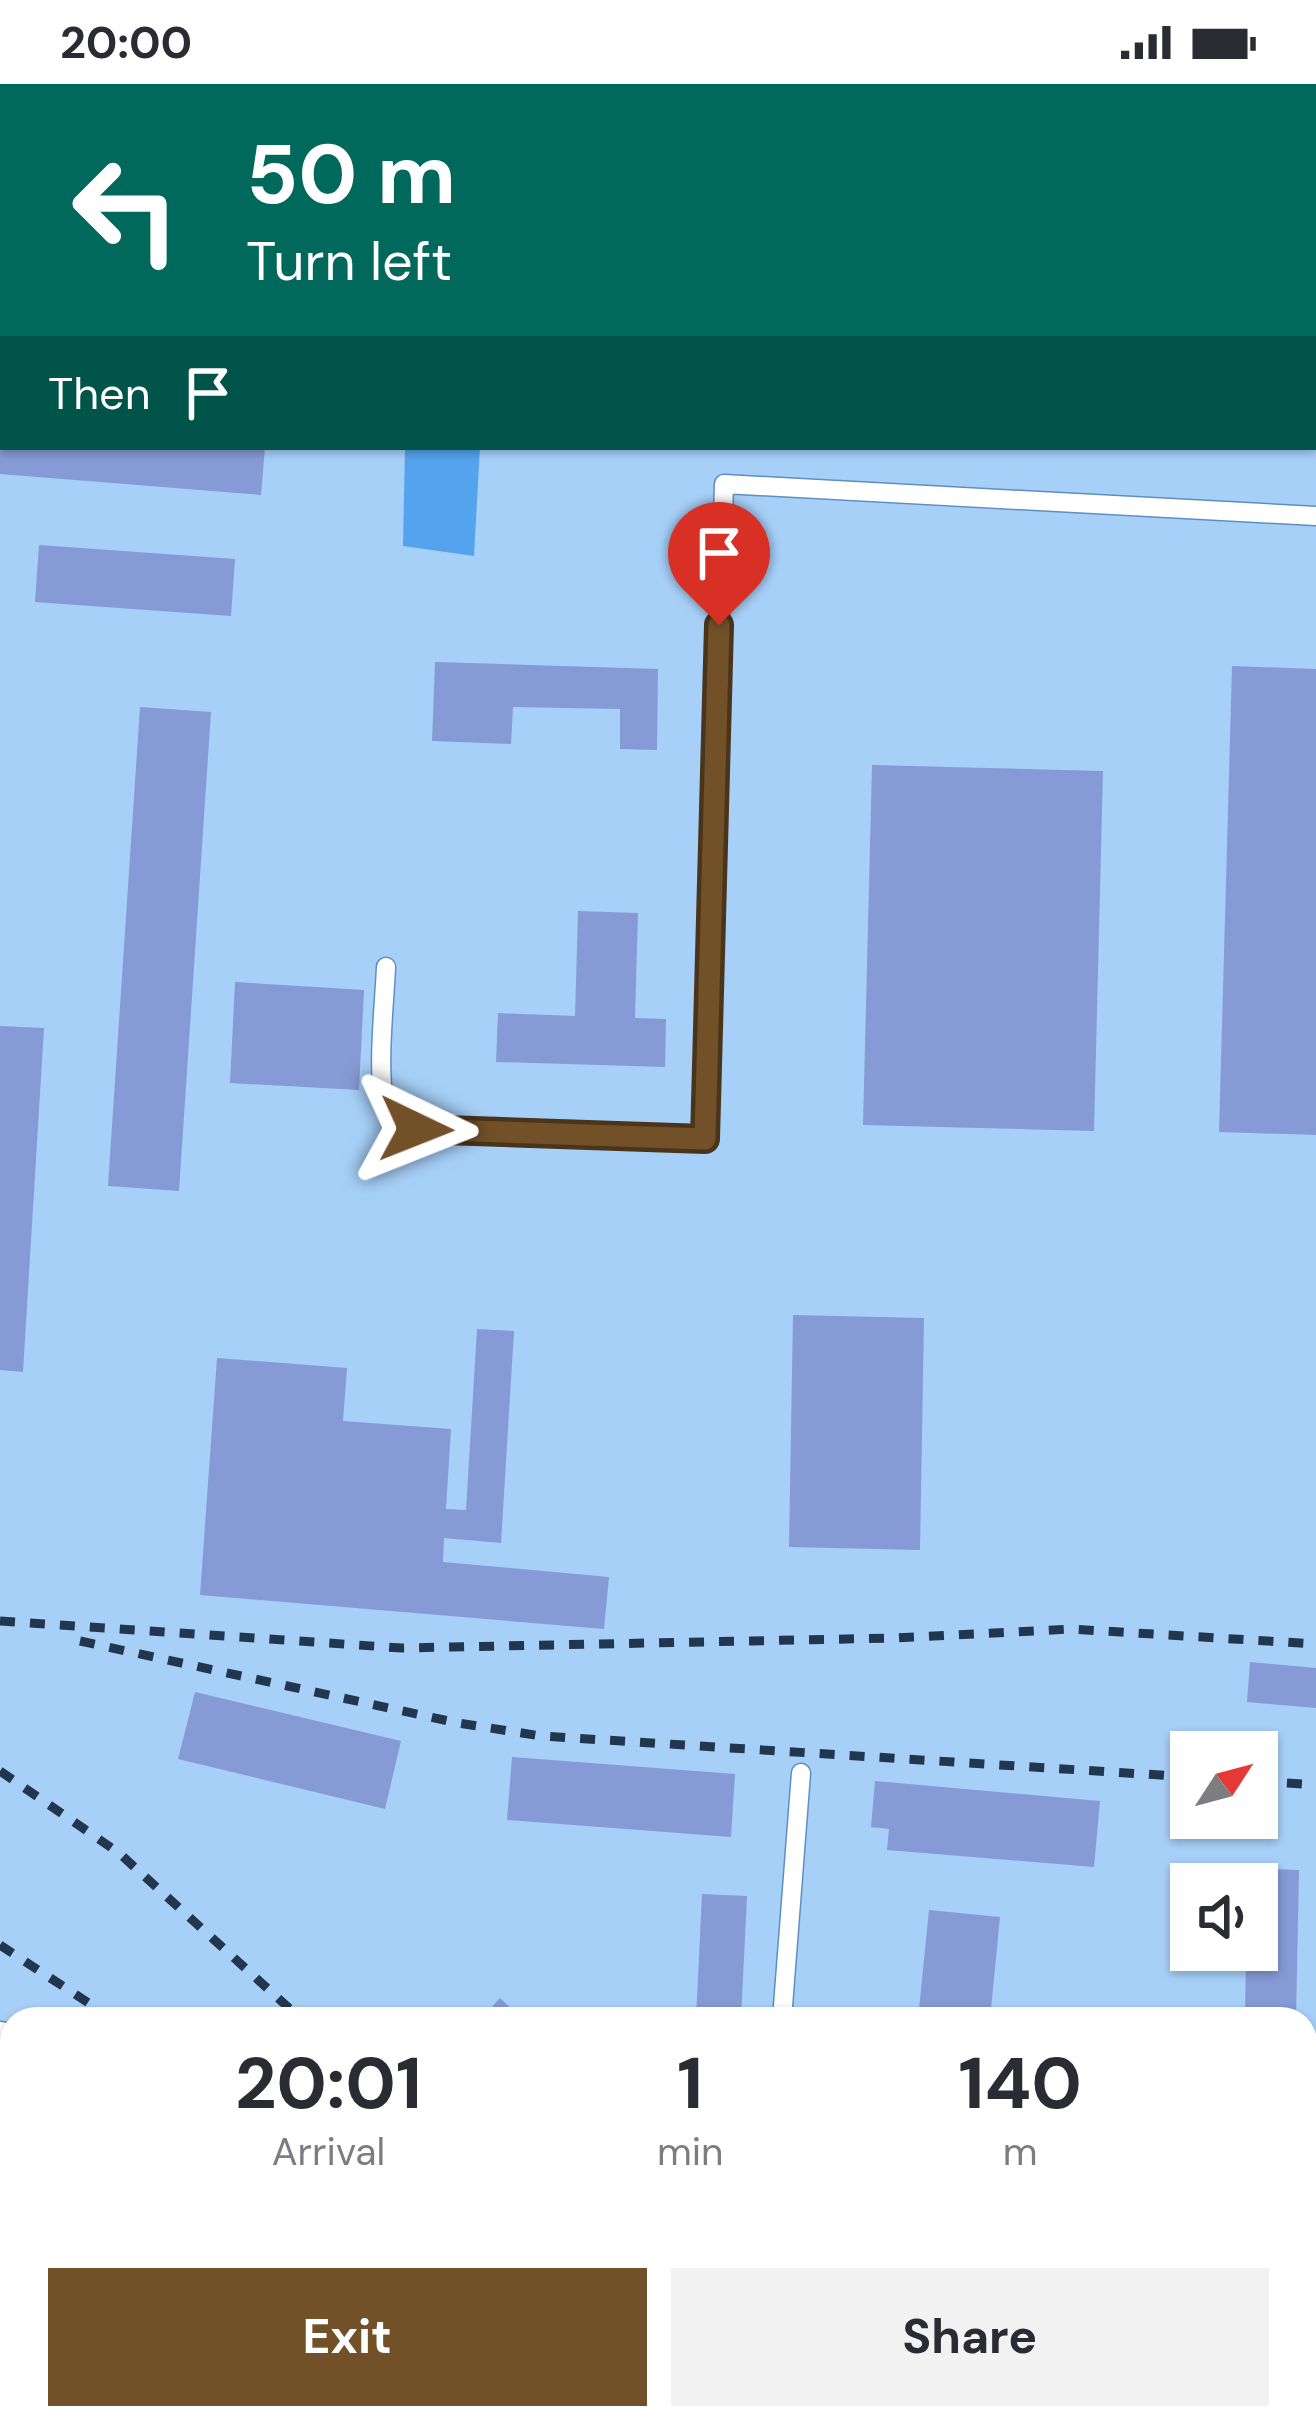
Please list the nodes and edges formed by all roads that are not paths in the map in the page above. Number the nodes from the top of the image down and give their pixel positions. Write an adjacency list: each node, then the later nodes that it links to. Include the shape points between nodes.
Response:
1 (1316, 516): 2 (lane, via 724,484 705,1139 400,1125 382,1091)
2 (386, 967)
3 (801, 1773): 4 (lane)
4 (783, 2007)

